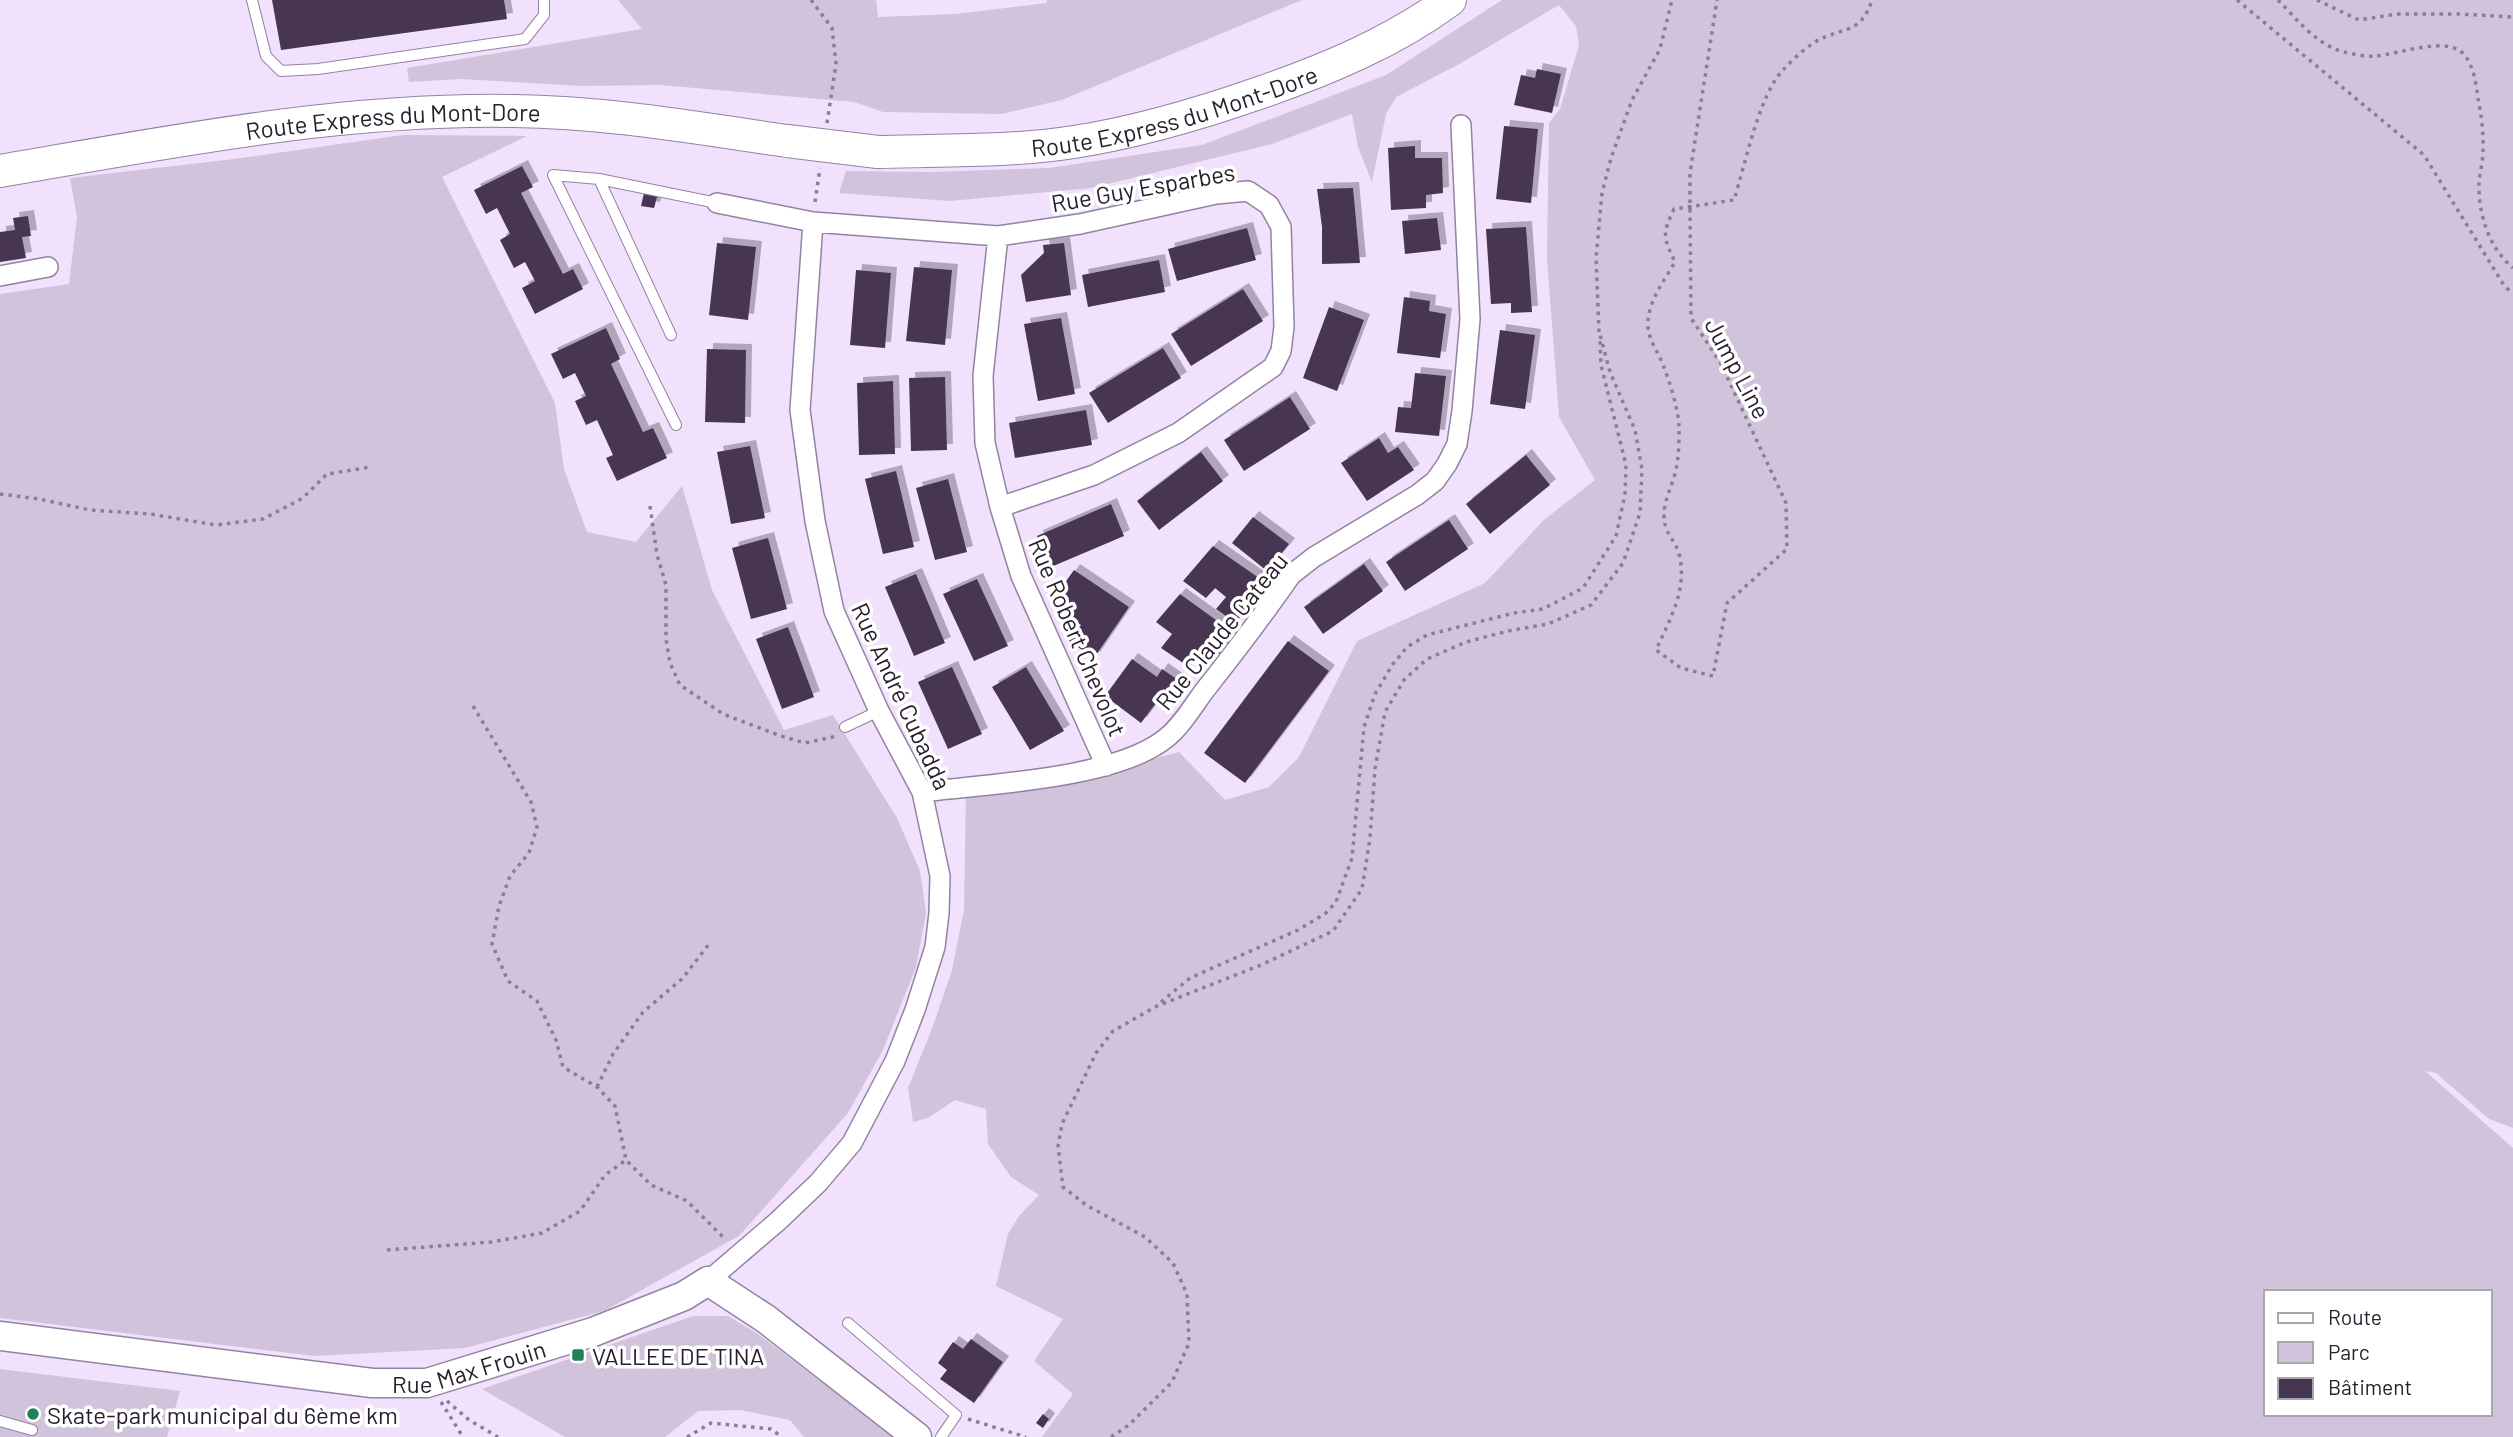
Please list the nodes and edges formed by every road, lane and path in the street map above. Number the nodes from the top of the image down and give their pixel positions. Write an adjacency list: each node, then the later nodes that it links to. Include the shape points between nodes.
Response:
1 (252, 0): 2 (lane, via 266,56 281,71 525,39 544,15)
2 (544, 0)
3 (811, 0): 13 (path, via 832,28 836,64)
4 (1450, 0): 15 (main road, Route Express du Mont-Dore, bridge, via 1423,20 1320,72 1199,114 1072,142 878,152 599,114 413,113 225,133)
5 (1672, 0): 24 (path, via 1660,49 1632,100 1602,193 1596,258)
6 (1717, 0): 7 (path, Jump Line, via 1690,173 1690,206 1691,318 1721,364 1786,503 1787,549 1727,603 1713,676 1681,668 1656,650 1677,604 1684,573 1678,550 1666,533 1664,514 1676,470 1679,426 1648,324 1653,301 1675,262 1664,230 1674,209 1734,200 1760,111 1781,71 1823,37 1850,30 1867,14)
7 (1872, 0)
8 (2237, 0): 23 (path, via 2424,155)
9 (2278, 0): 21 (path, via 2322,43 2342,52 2373,57 2445,46 2466,56 2479,101 2482,210 2493,244)
10 (2317, 0): 11 (path, via 2359,20 2397,14)
11 (2513, 17)
12 (1461, 125): 34 (street, Rue Claude Cateau, via 1470,319 1457,443 1447,464 1417,495 1291,575 1166,738)
13 (826, 132)
14 (821, 160): 18 (path)
15 (0, 171)
16 (599, 179): 17 (lane); 25 (lane); 26 (lane, via 553,174)
17 (718, 203): 18 (street, Rue Guy Esparbes)
18 (813, 222): 19 (street, Rue Guy Esparbes); 32 (street, Rue André Cubadda, via 800,410 815,521 834,611)
19 (998, 236): 30 (street, Rue Robert Chevolot, via 983,376 985,443); 30 (street, Rue Guy Esparbes, via 1248,191 1269,205 1281,227 1284,327 1273,367 1178,433 1094,475)
20 (48, 267): 22 (street)
21 (2513, 268)
22 (0, 276)
23 (2513, 293)
24 (1599, 331): 37 (path, via 1601,365 1626,465 1625,494 1616,536 1583,588 1543,609 1427,635 1407,647 1375,694 1364,727 1352,858 1336,902 1298,930 1190,978); 37 (path, via 1610,372 1635,430 1642,469 1640,513 1623,563 1591,605 1548,624 1466,642 1427,659 1405,680 1385,712 1362,889 1333,931)
25 (671, 335)
26 (676, 425)
27 (371, 467): 28 (path, via 327,474 303,498 263,519 216,525)
28 (0, 494)
29 (650, 506): 33 (path, via 666,586 670,663 680,685 723,714 805,743 835,739)
30 (1000, 506): 34 (street, Rue Robert Chevolot, via 1021,576)
31 (473, 706): 38 (path, via 531,802 537,827 529,853 509,876 492,944 508,981 537,1001 563,1067)
32 (879, 711): 33 (lane); 35 (street, Rue André Cubadda)
33 (845, 727)
34 (1106, 766): 35 (street, Rue Claude Cateau)
35 (922, 792): 41 (street, Rue André Cubadda, via 940,876 939,913 935,947 895,1061 852,1143 818,1183)
36 (709, 944): 38 (path, via 682,979 643,1012 613,1054)
37 (1157, 1006): 56 (path, via 1113,1031 1096,1053 1062,1124 1058,1146 1063,1186 1086,1205 1145,1237 1172,1263 1188,1294 1189,1343 1172,1382)
38 (597, 1087): 39 (path, via 615,1106)
39 (626, 1160): 40 (path, via 605,1175 580,1211 542,1233); 41 (path, via 650,1185 687,1201)
40 (387, 1250)
41 (739, 1254): 42 (street, Rue André Cubadda)
42 (708, 1281): 45 (street, Rue Max Frouin, via 684,1296 593,1332); 53 (street, via 766,1319)
43 (848, 1323): 46 (lane)
44 (0, 1336): 45 (street, Rue Max Frouin, via 372,1383)
45 (427, 1383): 49 (path); 50 (path, via 468,1420)
46 (956, 1415): 54 (lane); 55 (path)
47 (0, 1421): 48 (lane)
48 (32, 1430)
49 (463, 1437)
50 (498, 1437)
51 (687, 1437): 52 (path, via 711,1423 771,1429)
52 (782, 1437)
53 (917, 1437)
54 (941, 1437)
55 (1026, 1437)
56 (1111, 1437)

